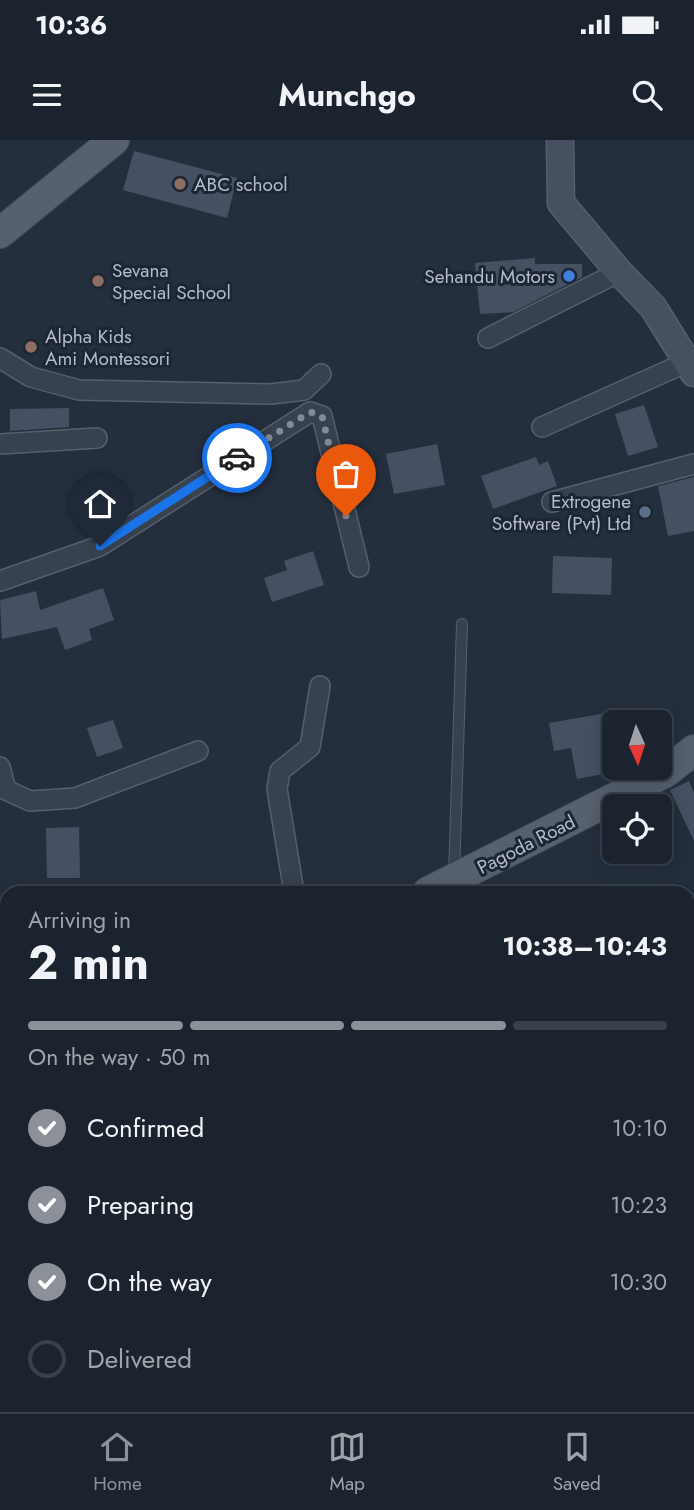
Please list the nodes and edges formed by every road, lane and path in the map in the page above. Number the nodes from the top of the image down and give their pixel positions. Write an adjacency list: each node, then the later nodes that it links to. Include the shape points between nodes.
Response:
1 (114, 140): 3 (main road)
2 (560, 140): 4 (street, via 561,203)
3 (0, 233)
4 (619, 272): 5 (street); 7 (street, via 653,307)
5 (488, 338)
6 (0, 358): 8 (street, via 32,377 79,390 271,394 304,390)
7 (692, 365): 9 (street)
8 (321, 374)
9 (542, 427)
10 (97, 438): 11 (street)
11 (0, 444)
12 (694, 464): 13 (street)
13 (552, 502)
14 (359, 567): 15 (street, via 322,416 310,412 100,546)
15 (0, 581)
16 (462, 624): 22 (lane)
17 (320, 686): 21 (street, via 310,747 280,771 277,789)
18 (694, 750): 23 (main road, Pagoda Road, via 666,772)
19 (198, 751): 20 (street, via 75,798 30,801 6,790)
20 (0, 767)
21 (293, 886)
22 (441, 886)
23 (443, 886)

